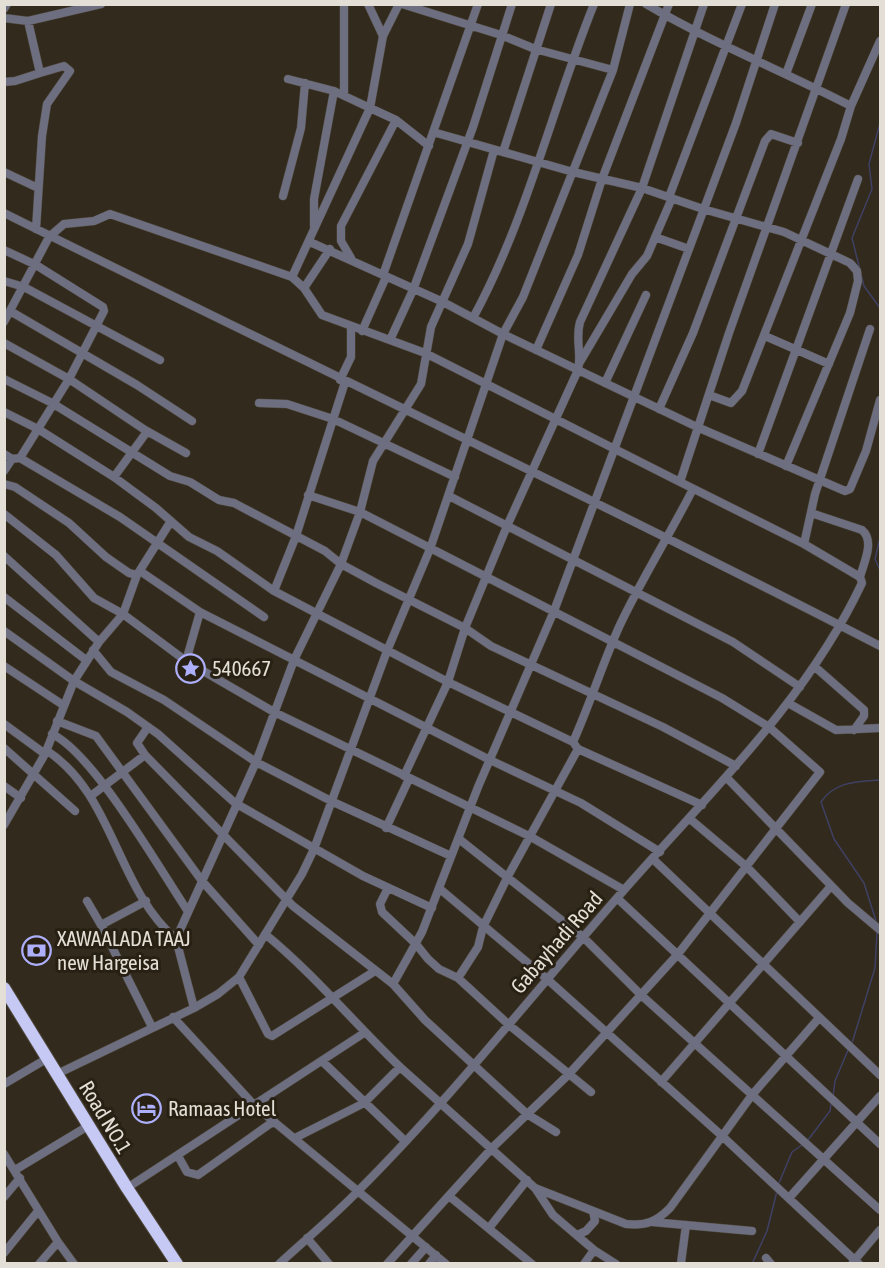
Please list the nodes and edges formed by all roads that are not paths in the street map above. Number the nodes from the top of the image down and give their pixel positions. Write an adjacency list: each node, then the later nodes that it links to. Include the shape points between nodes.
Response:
1 (7, 4): 20 (street)
2 (101, 4): 19 (street)
3 (344, 4): 42 (street)
4 (368, 4): 28 (street)
5 (400, 4): 21 (street); 28 (street)
6 (435, 4): 21 (street)
7 (478, 4): 25 (street)
8 (512, 4): 27 (street)
9 (551, 4): 31 (street)
10 (594, 4): 33 (street)
11 (630, 4): 34 (street)
12 (646, 4): 22 (street)
13 (669, 4): 22 (street)
14 (704, 4): 26 (street)
15 (742, 4): 30 (street)
16 (775, 4): 32 (street)
17 (812, 4): 36 (street)
18 (846, 4): 40 (street)
19 (66, 8): 24 (street)
20 (4, 9)
21 (432, 14): 25 (street)
22 (665, 15): 26 (street); 54 (street)
23 (4, 18): 24 (street)
24 (28, 21): 35 (street)
25 (471, 26): 27 (street); 46 (street)
26 (694, 32): 30 (street); 57 (street)
27 (501, 35): 31 (street); 47 (street)
28 (383, 36): 44 (street)
29 (880, 41): 43 (street)
30 (728, 47): 32 (street); 59 (street)
31 (535, 49): 33 (street); 50 (street)
32 (756, 58): 36 (street); 60 (street)
33 (572, 59): 34 (street); 51 (street)
34 (613, 70): 53 (street)
35 (40, 73): 38 (street); 56 (street, via 64,66 70,71 47,104)
36 (786, 74): 40 (street)
37 (288, 79): 39 (street)
38 (4, 82)
39 (305, 83): 41 (street); 58 (street, via 301,128)
40 (817, 89): 43 (street); 48 (street)
41 (334, 91): 42 (street); 65 (street, via 314,199)
42 (344, 95): 44 (street)
43 (851, 106): 68 (street)
44 (370, 108): 45 (street); 65 (street)
45 (396, 120): 49 (street); 74 (street, via 341,226 341,241)
46 (433, 132): 47 (street); 49 (street)
47 (466, 143): 50 (street); 81 (street)
48 (798, 143): 62 (street, via 778,134 771,134 765,141); 63 (street)
49 (429, 146): 77 (street)
50 (498, 151): 51 (street); 83 (street, via 468,244)
51 (537, 162): 53 (street); 85 (street, via 518,222)
52 (4, 172): 56 (street)
53 (573, 172): 54 (street); 91 (street, via 523,297)
54 (602, 179): 57 (street); 95 (street, via 578,255)
55 (858, 179): 73 (street)
56 (38, 188): 64 (street)
57 (642, 188): 59 (street); 101 (street, via 580,322 576,344)
58 (283, 196)
59 (670, 197): 60 (street); 67 (street)
60 (703, 209): 62 (street); 71 (street)
61 (4, 213): 64 (street)
62 (734, 218): 63 (street); 112 (street, via 693,333)
63 (767, 227): 68 (street); 107 (street)
64 (36, 229): 66 (street)
65 (314, 230): 69 (street)
66 (49, 237): 75 (street); 76 (street, via 64,224 110,214); 104 (street)
67 (655, 237): 71 (street); 101 (street)
68 (802, 240): 73 (street); 92 (street)
69 (310, 242): 70 (street); 76 (street)
70 (330, 249): 74 (street); 80 (street)
71 (689, 249): 108 (street)
72 (4, 250): 75 (street)
73 (831, 256): 96 (street); 100 (street, via 850,263 857,271 858,281 850,313)
74 (351, 258): 77 (street)
75 (36, 265): 79 (street); 87 (street, via 103,306)
76 (292, 276): 80 (street)
77 (384, 276): 81 (street); 90 (street)
78 (4, 281): 79 (street)
79 (24, 286): 84 (street); 87 (street)
80 (304, 288): 88 (street, via 319,312)
81 (413, 290): 83 (street); 93 (street)
82 (646, 295): 105 (street)
83 (443, 302): 85 (street); 98 (street)
84 (10, 311): 86 (street); 97 (street)
85 (473, 318): 91 (street)
86 (4, 321)
87 (98, 325): 97 (street); 99 (street)
88 (351, 327): 90 (street); 104 (street, via 351,357)
89 (870, 329): 134 (street)
90 (362, 331): 93 (street)
91 (503, 334): 95 (street); 106 (street)
92 (765, 336): 96 (street); 107 (street, via 735,401 727,403)
93 (390, 340): 98 (street)
94 (4, 343): 103 (street)
95 (536, 350): 101 (street)
96 (796, 351): 100 (street); 126 (street)
97 (83, 353): 103 (street); 117 (street)
98 (425, 353): 106 (street); 113 (street, via 424,376)
99 (160, 360)
100 (829, 364): 128 (street)
101 (579, 366): 105 (street); 116 (street)
102 (4, 379): 110 (street)
103 (69, 379): 110 (street); 120 (street)
104 (343, 381): 113 (street); 115 (street)
105 (605, 383): 108 (street)
106 (486, 384): 116 (street); 121 (street)
107 (709, 395): 118 (street)
108 (634, 397): 112 (street); 123 (street)
109 (880, 400): 134 (street, via 866,451 850,489 845,491)
110 (52, 403): 119 (street); 124 (street)
111 (259, 403): 115 (street, via 287,404)
112 (659, 409): 118 (street)
113 (406, 410): 121 (street); 122 (street)
114 (4, 412): 119 (street)
115 (333, 419): 122 (street); 137 (street)
116 (555, 420): 123 (street); 130 (street)
117 (192, 421)
118 (697, 427): 126 (street); 133 (street)
119 (38, 429): 127 (street); 131 (street)
120 (145, 430): 124 (street); 125 (street)
121 (466, 440): 130 (street); 132 (street)
122 (382, 443): 132 (street); 140 (street, via 367,477)
123 (614, 448): 133 (street); 139 (street)
124 (131, 452): 131 (street); 145 (street, via 170,476 190,482)
125 (186, 453)
126 (758, 454): 128 (street)
127 (12, 457): 129 (street); 147 (street, via 120,517)
128 (786, 466): 134 (street)
129 (4, 471)
130 (532, 471): 139 (street); 144 (street)
131 (114, 477): 143 (street)
132 (455, 477): 138 (street)
133 (680, 482): 136 (street)
134 (820, 482): 141 (street)
135 (4, 484): 153 (street, via 15,487 69,523 129,573)
136 (693, 489): 146 (street); 148 (street)
137 (308, 495): 140 (street); 145 (street)
138 (449, 496): 144 (street); 149 (street)
139 (594, 501): 146 (street); 151 (street)
140 (360, 512): 149 (street); 152 (street)
141 (811, 513): 148 (street); 155 (street, Gabayhadi Road, via 867,534 869,542)
142 (4, 514): 162 (street, via 56,555 94,598)
143 (171, 521): 147 (street); 156 (street)
144 (507, 526): 151 (street); 154 (street)
145 (296, 536): 152 (street); 156 (street)
146 (664, 538): 157 (street); 165 (street)
147 (157, 543): 153 (street); 164 (street)
148 (804, 544): 155 (street)
149 (430, 549): 154 (street); 159 (street)
150 (4, 556): 168 (street)
151 (574, 559): 157 (street); 160 (street)
152 (341, 564): 159 (street); 163 (street)
153 (139, 573): 161 (street); 162 (street)
154 (487, 576): 160 (street); 166 (street)
155 (860, 577): 165 (street, Gabayhadi Road, via 862,583)
156 (274, 591): 163 (street)
157 (637, 592): 169 (street); 181 (street, via 733,642)
158 (4, 597): 173 (street)
159 (410, 599): 166 (street); 172 (street)
160 (554, 611): 169 (street); 176 (street)
161 (200, 612): 174 (street); 175 (street)
162 (123, 614): 168 (street); 175 (street)
163 (315, 614): 172 (street); 174 (street)
164 (264, 617)
165 (841, 626): 170 (street); 178 (street, Gabayhadi Road)
166 (465, 628): 176 (street); 180 (street)
167 (4, 631): 179 (street)
168 (99, 642): 171 (street)
169 (614, 642): 182 (street); 192 (street)
170 (880, 646)
171 (93, 650): 173 (street); 202 (street, via 111,672 164,700)
172 (387, 651): 180 (street); 183 (street)
173 (86, 660): 179 (street)
174 (294, 660): 183 (street); 187 (street)
175 (186, 661): 187 (street)
176 (530, 665): 182 (street); 186 (street)
177 (4, 666): 185 (street)
178 (814, 666): 181 (street, Gabayhadi Road); 194 (street, via 864,710)
179 (74, 681): 185 (street); 191 (street)
180 (448, 682): 186 (street); 190 (street)
181 (800, 687): 184 (street, Gabayhadi Road)
182 (595, 695): 196 (street); 203 (street)
183 (370, 697): 190 (street); 198 (street)
184 (788, 703): 192 (street, Gabayhadi Road); 194 (street, via 836,730)
185 (63, 705): 188 (street)
186 (511, 711): 196 (street); 201 (street)
187 (274, 712): 198 (street); 202 (street)
188 (57, 721): 195 (street); 204 (street, via 96,736)
189 (4, 724): 199 (street)
190 (426, 726): 201 (street); 206 (street)
191 (148, 727): 200 (street, via 137,743); 214 (street)
192 (769, 727): 203 (street, Gabayhadi Road); 221 (street, via 820,772)
193 (880, 728): 194 (street)
194 (854, 730)
195 (52, 734): 199 (street); 208 (street, via 67,743)
196 (575, 746): 210 (street); 215 (street)
197 (4, 748): 205 (street)
198 (350, 750): 206 (street); 213 (street)
199 (46, 752): 205 (street); 211 (street, via 72,770)
200 (145, 755): 204 (street); 222 (street)
201 (490, 760): 210 (street); 216 (street)
202 (256, 762): 213 (street); 214 (street)
203 (736, 766): 207 (street, Gabayhadi Road)
204 (122, 771): 208 (street); 231 (street)
205 (35, 774): 212 (street); 217 (street)
206 (406, 777): 216 (street); 220 (street)
207 (726, 777): 215 (street, Gabayhadi Road); 221 (street)
208 (104, 785): 211 (street); 241 (street)
209 (4, 786): 212 (street)
210 (553, 791): 223 (street); 226 (street)
211 (92, 795): 239 (street)
212 (21, 798): 219 (street)
213 (331, 801): 220 (street); 225 (street)
214 (235, 803): 222 (street); 225 (street)
215 (702, 805): 218 (street, Gabayhadi Road)
216 (470, 809): 223 (street); 224 (street)
217 (75, 811)
218 (690, 819): 226 (street, Gabayhadi Road); 229 (street)
219 (5, 824)
220 (386, 828): 227 (street)
221 (777, 828): 229 (street); 232 (street)
222 (223, 834): 231 (street); 237 (street)
223 (531, 837): 230 (street); 235 (street)
224 (459, 839): 227 (street); 230 (street)
225 (314, 849): 233 (street); 237 (street)
226 (660, 852): 228 (street, Gabayhadi Road)
227 (451, 856): 234 (street)
228 (654, 860): 235 (street, Gabayhadi Road); 242 (street)
229 (747, 867): 242 (street); 243 (street)
230 (508, 876): 245 (street); 248 (street)
231 (202, 881): 241 (street); 251 (street)
232 (831, 886): 243 (street); 246 (street)
233 (388, 888): 240 (street); 250 (street, via 380,908)
234 (440, 889): 240 (street); 245 (street)
235 (624, 890): 236 (street, Gabayhadi Road)
236 (617, 898): 248 (street, Gabayhadi Road); 252 (street)
237 (287, 900): 247 (street); 254 (street)
238 (87, 901): 244 (street)
239 (146, 902): 244 (street); 249 (street, via 159,923)
240 (432, 908): 250 (street)
241 (187, 910): 249 (street)
242 (712, 913): 252 (street); 253 (street)
243 (800, 922): 253 (street)
244 (101, 925): 267 (street)
245 (483, 927): 256 (street, via 478,947); 257 (street)
246 (880, 930)
247 (265, 934): 251 (street); 261 (street, via 304,966)
248 (584, 938): 257 (street, Gabayhadi Road); 260 (street)
249 (176, 939): 263 (street)
250 (416, 944): 256 (street, via 434,965); 258 (street)
251 (259, 945): 255 (street)
252 (678, 954): 260 (street); 262 (street)
253 (766, 964): 262 (street); 265 (street)
254 (375, 971): 258 (street); 261 (street)
255 (239, 977): 261 (street, via 270,1035); 263 (street)
256 (458, 978): 266 (street)
257 (547, 979): 266 (street, Gabayhadi Road); 269 (street)
258 (393, 984): 274 (street)
259 (4, 988): 272 (highway, Road NO.1)
260 (640, 994): 269 (street); 270 (street)
261 (332, 998): 268 (street)
262 (731, 1002): 270 (street); 271 (street)
263 (194, 1008): 264 (street)
264 (173, 1017): 267 (street); 286 (street)
265 (819, 1018): 271 (street); 278 (street)
266 (508, 1024): 274 (street, Gabayhadi Road); 277 (street)
267 (152, 1027): 276 (street)
268 (364, 1033): 273 (street); 275 (street)
269 (606, 1034): 277 (street); 279 (street)
270 (696, 1043): 279 (street); 282 (street)
271 (786, 1053): 282 (street); 289 (street)
272 (48, 1058): 276 (highway, Road NO.1); 280 (street)
273 (322, 1061): 285 (street); 286 (street)
274 (473, 1065): 284 (street, Gabayhadi Road); 287 (street)
275 (400, 1067): 284 (street); 285 (street)
276 (57, 1074): 290 (highway, Road NO.1)
277 (568, 1075): 281 (street); 287 (street)
278 (880, 1075)
279 (661, 1082): 292 (street)
280 (4, 1084)
281 (591, 1092)
282 (752, 1095): 292 (street); 299 (street)
283 (880, 1096): 289 (street)
284 (439, 1102): 294 (street, Gabayhadi Road); 296 (street)
285 (364, 1103): 293 (street); 294 (street)
286 (255, 1106): 288 (street); 298 (street)
287 (527, 1114): 291 (street); 296 (street)
288 (274, 1121): 293 (street); 298 (street, via 198,1175 187,1172)
289 (859, 1122): 295 (street); 299 (street)
290 (88, 1126): 300 (street); 303 (highway, Road NO.1)
291 (556, 1132)
292 (721, 1135): 308 (street); 312 (street, via 670,1208)
293 (295, 1138): 305 (street)
294 (405, 1141): 305 (street, Gabayhadi Road)
295 (880, 1144)
296 (492, 1148): 302 (street); 306 (street)
297 (4, 1154): 300 (street)
298 (178, 1156): 303 (street)
299 (826, 1159): 308 (street); 309 (street)
300 (15, 1170): 301 (street)
301 (20, 1178): 307 (street); 310 (street)
302 (527, 1180): 304 (street); 314 (street)
303 (127, 1188): 328 (highway, Road NO.1)
304 (535, 1188): 311 (street); 318 (street, via 553,1215)
305 (359, 1191): 317 (street); 319 (street, Gabayhadi Road)
306 (449, 1196): 314 (street); 317 (street)
307 (4, 1197)
308 (789, 1198): 325 (street)
309 (880, 1210)
310 (38, 1211): 320 (street); 323 (street)
311 (593, 1211): 312 (street, via 626,1224); 318 (street, via 595,1221 591,1227)
312 (652, 1222): 313 (street)
313 (686, 1225): 316 (street); 338 (street)
314 (489, 1228): 335 (street)
315 (880, 1230): 325 (street)
316 (752, 1231)
317 (412, 1236): 321 (street); 331 (street)
318 (576, 1236): 322 (street)
319 (308, 1238): 329 (street, Gabayhadi Road); 330 (street)
320 (58, 1242): 326 (street); 327 (street)
321 (426, 1247): 324 (street); 332 (street)
322 (594, 1250): 336 (street); 337 (street)
323 (4, 1253)
324 (436, 1255): 333 (street); 334 (street)
325 (855, 1262)
326 (39, 1263)
327 (74, 1263)
328 (177, 1263)
329 (279, 1263)
330 (329, 1263)
331 (387, 1263)
332 (411, 1263)
333 (429, 1263)
334 (446, 1263)
335 (532, 1263)
336 (584, 1263)
337 (616, 1263)
338 (681, 1263)

